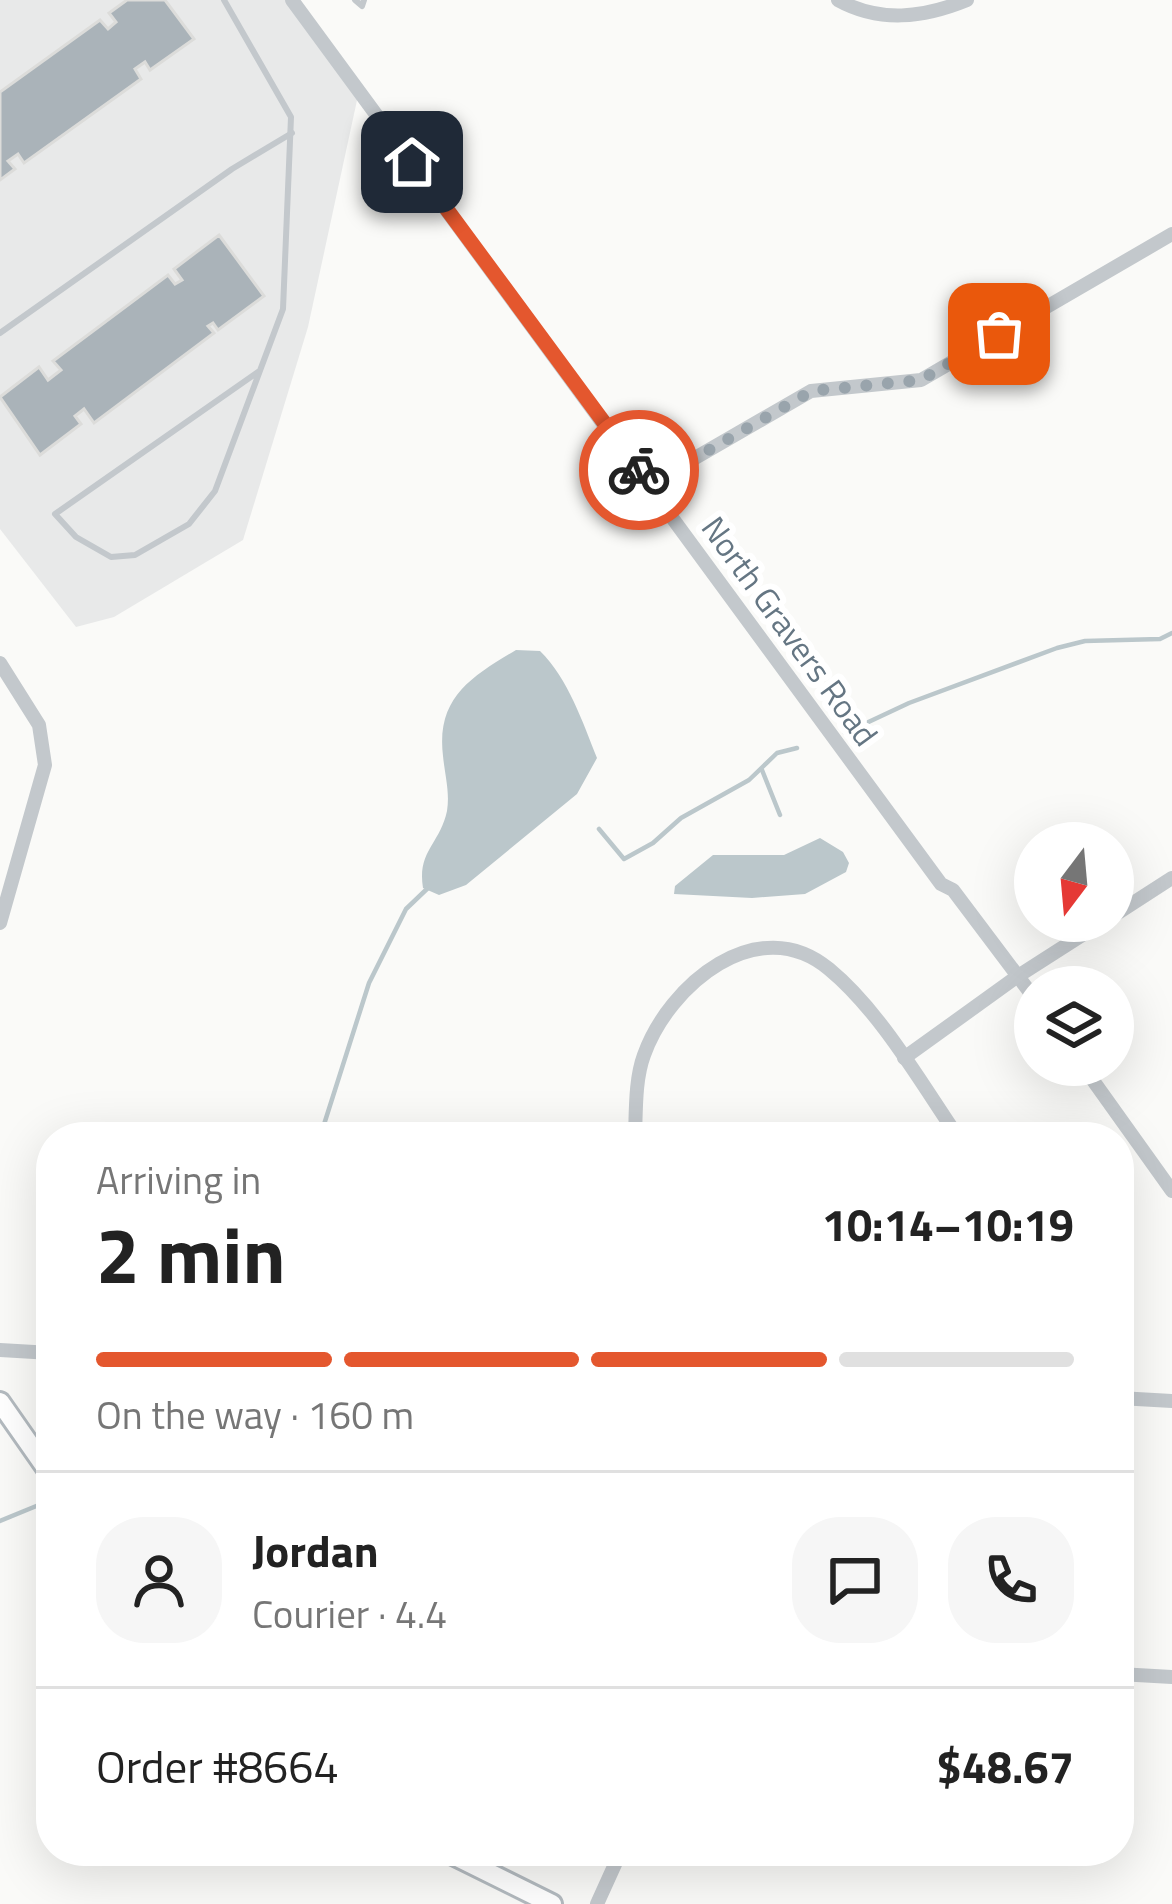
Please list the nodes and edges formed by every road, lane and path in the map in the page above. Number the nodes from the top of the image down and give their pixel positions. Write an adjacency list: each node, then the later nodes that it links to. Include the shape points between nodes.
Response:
1 (224, 0): 7 (lane, via 291,117)
2 (292, 0): 11 (street, North Gravers Road)
3 (355, 0): 4 (lane)
4 (364, 0)
5 (838, 0): 6 (street, via 895,17)
6 (967, 0)
7 (292, 133): 9 (lane); 10 (lane, via 283,309)
8 (1172, 234): 11 (street, via 921,380 812,391)
9 (0, 333)
10 (259, 372): 10 (lane, via 215,491 189,524 135,555 111,557 55,514)
11 (650, 484): 18 (street, North Gravers Road, via 940,884)
12 (0, 663): 15 (street, via 39,725 45,765)
13 (1172, 878): 14 (street)
14 (1134, 902)
15 (0, 923)
16 (1071, 942): 17 (street)
17 (1034, 966)
18 (1014, 971)
19 (1014, 979): 20 (street)
20 (904, 1058): 22 (street, via 827,967 789,949 758,948 710,967 670,1003 643,1057); 23 (street)
21 (1097, 1086): 24 (street)
22 (636, 1122)
23 (948, 1122)
24 (1123, 1122)
25 (1134, 1138): 26 (street)
26 (1172, 1191)
27 (0, 1350): 28 (street)
28 (36, 1352)
29 (1134, 1400): 30 (street)
30 (1172, 1401)
31 (0, 1402): 32 (main road)
32 (36, 1453)
33 (1134, 1675): 34 (street)
34 (1172, 1677)
35 (475, 1866): 37 (main road)
36 (614, 1866): 38 (street)
37 (552, 1904)
38 (597, 1904)

